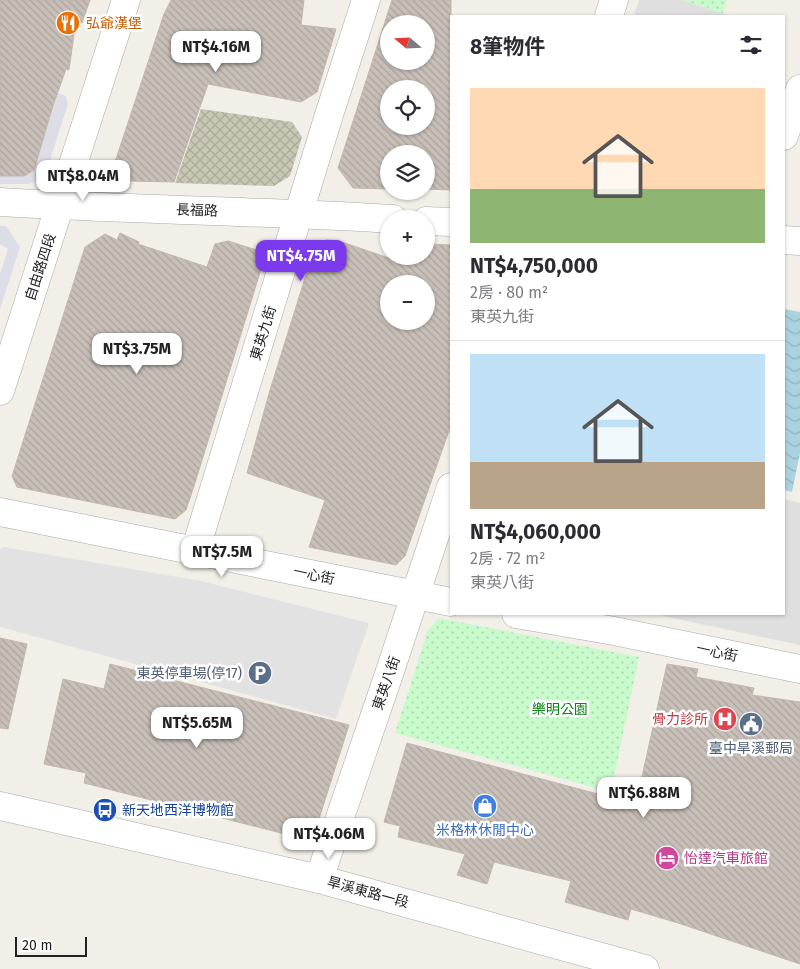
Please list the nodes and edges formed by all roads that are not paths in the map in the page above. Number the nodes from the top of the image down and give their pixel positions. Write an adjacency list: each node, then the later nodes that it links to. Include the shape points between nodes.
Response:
1 (126, 0): 8 (street, 自由路四段)
2 (366, 0): 9 (street, 東英九街)
3 (614, 0): 4 (street)
4 (609, 15)
5 (800, 89): 6 (street)
6 (785, 133)
7 (0, 202): 8 (street, 長福路)
8 (60, 205): 9 (street, 長福路); 15 (street, 自由路四段)
9 (300, 213): 10 (street, 長福路); 18 (street, 東英九街)
10 (380, 218)
11 (435, 221): 12 (street)
12 (450, 222)
13 (785, 240): 14 (street)
14 (800, 241)
15 (0, 391)
16 (450, 490): 19 (street, 東英八街)
17 (0, 512): 18 (street, 一心街)
18 (195, 550): 19 (street, 一心街)
19 (415, 596): 20 (street, 一心街); 25 (street, 東英八街)
20 (450, 602)
21 (529, 615): 22 (street, 一心街)
22 (617, 622): 23 (street, 一心街)
23 (800, 669)
24 (0, 806): 25 (street, 旱溪東路一段)
25 (318, 879): 26 (street, 旱溪東路一段)
26 (645, 969)

